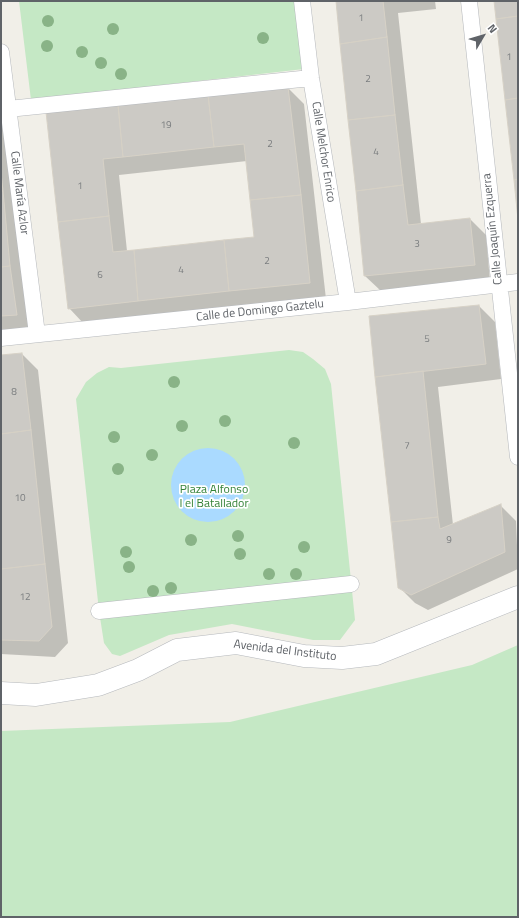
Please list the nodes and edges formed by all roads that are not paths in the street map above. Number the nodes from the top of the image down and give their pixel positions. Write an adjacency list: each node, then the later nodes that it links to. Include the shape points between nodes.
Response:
1 (302, 1): 4 (street, Calle Melchor Enrico)
2 (469, 1): 7 (street, Calle Joaquín Ezquerra)
3 (1, 52): 5 (street, Calle María Azlor)
4 (311, 78): 5 (street); 8 (street, Calle Melchor Enrico)
5 (8, 109): 9 (street, Calle María Azlor)
6 (518, 282): 7 (street, Calle de Domingo Gaztelu)
7 (499, 284): 8 (street, Calle de Domingo Gaztelu); 11 (street, Calle Joaquín Ezquerra)
8 (348, 302): 9 (street, Calle de Domingo Gaztelu)
9 (37, 334): 10 (street, Calle de Domingo Gaztelu)
10 (1, 338)
11 (518, 457)
12 (351, 584): 14 (street)
13 (518, 597): 15 (street, Avenida del Instituto, via 376,654 342,658 304,656 236,643 178,650 138,670 98,685 36,695)
14 (99, 611)
15 (1, 693)

